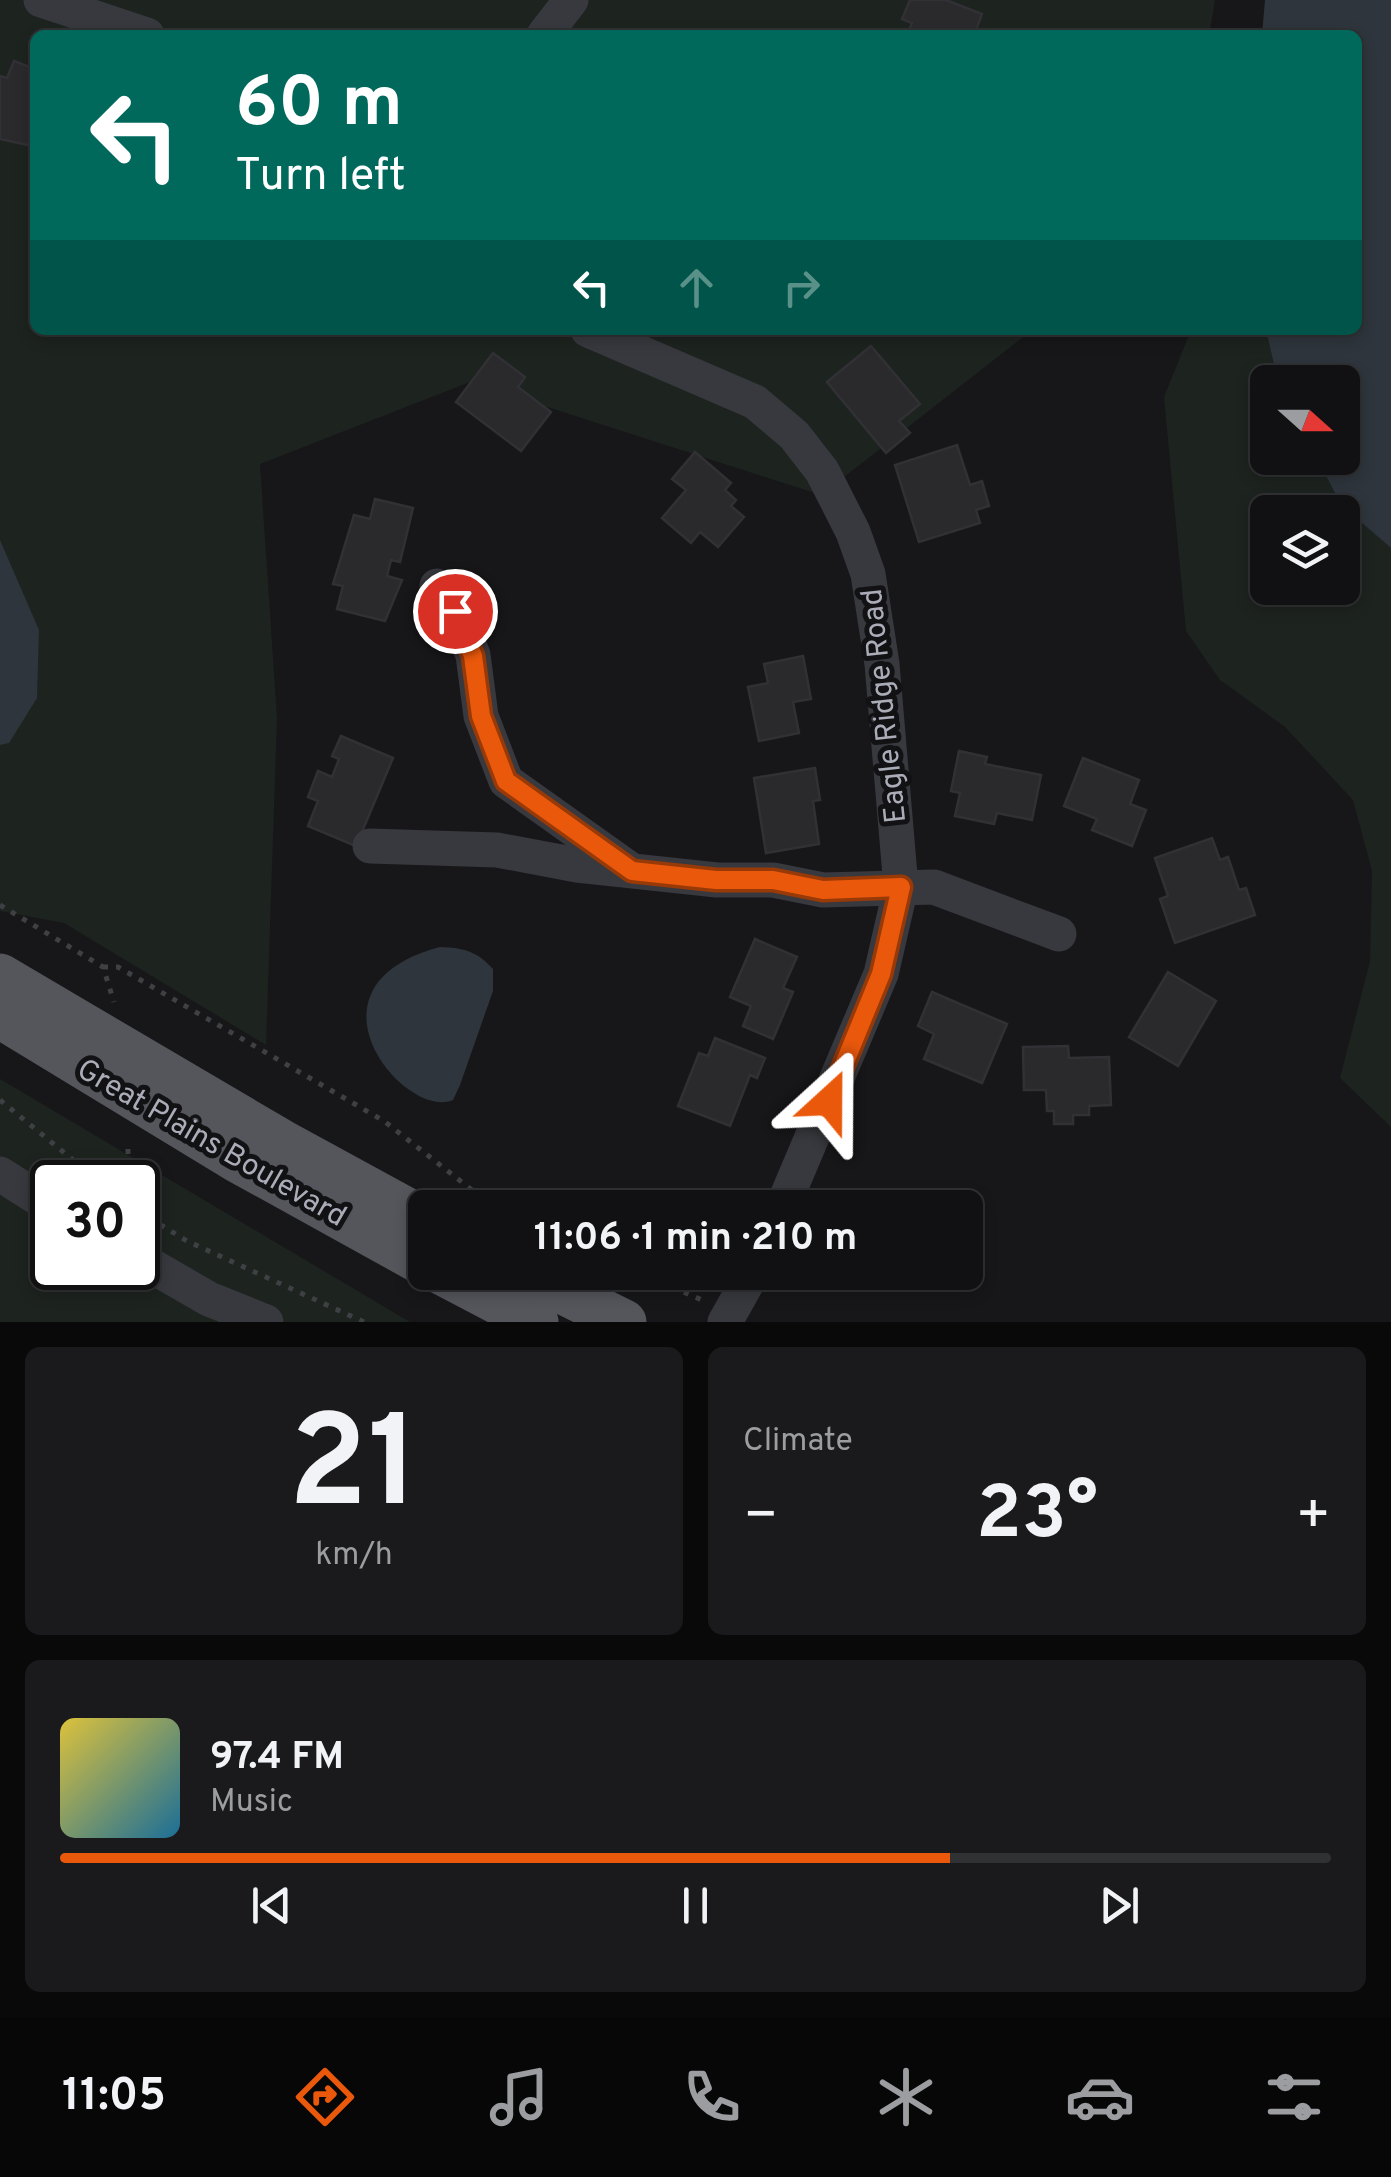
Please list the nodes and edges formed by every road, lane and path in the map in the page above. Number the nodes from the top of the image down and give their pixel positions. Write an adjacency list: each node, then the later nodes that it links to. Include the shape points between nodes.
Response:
1 (42, 0): 2 (street)
2 (133, 30)
3 (600, 335): 7 (street, Eagle Ridge Road, via 755,402 794,435 822,472 868,574)
4 (438, 586): 6 (street, via 473,656 481,716 506,781)
5 (370, 846): 6 (street, via 496,850)
6 (632, 871): 7 (street, via 773,880 823,890)
7 (901, 887): 9 (street, via 964,895); 20 (street, Eagle Ridge Road, via 881,974)
8 (0, 905): 10 (path)
9 (1059, 934)
10 (103, 966): 12 (path); 19 (path, via 118,966 384,1121)
11 (0, 976): 22 (main road, Great Plains Boulevard)
12 (116, 1010)
13 (0, 1016): 24 (main road, Great Plains Boulevard)
14 (0, 1100): 16 (path)
15 (128, 1148): 17 (path)
16 (73, 1160)
17 (128, 1160)
18 (0, 1174): 21 (street)
19 (476, 1190)
20 (790, 1190)
21 (30, 1193)
22 (408, 1211)
23 (160, 1224): 32 (path)
24 (408, 1255)
25 (160, 1271): 31 (street)
26 (475, 1290): 33 (main road)
27 (559, 1290): 34 (main road)
28 (673, 1290): 30 (path)
29 (743, 1290): 30 (street)
30 (729, 1317)
31 (266, 1322)
32 (364, 1322)
33 (536, 1322)
34 (624, 1322)

